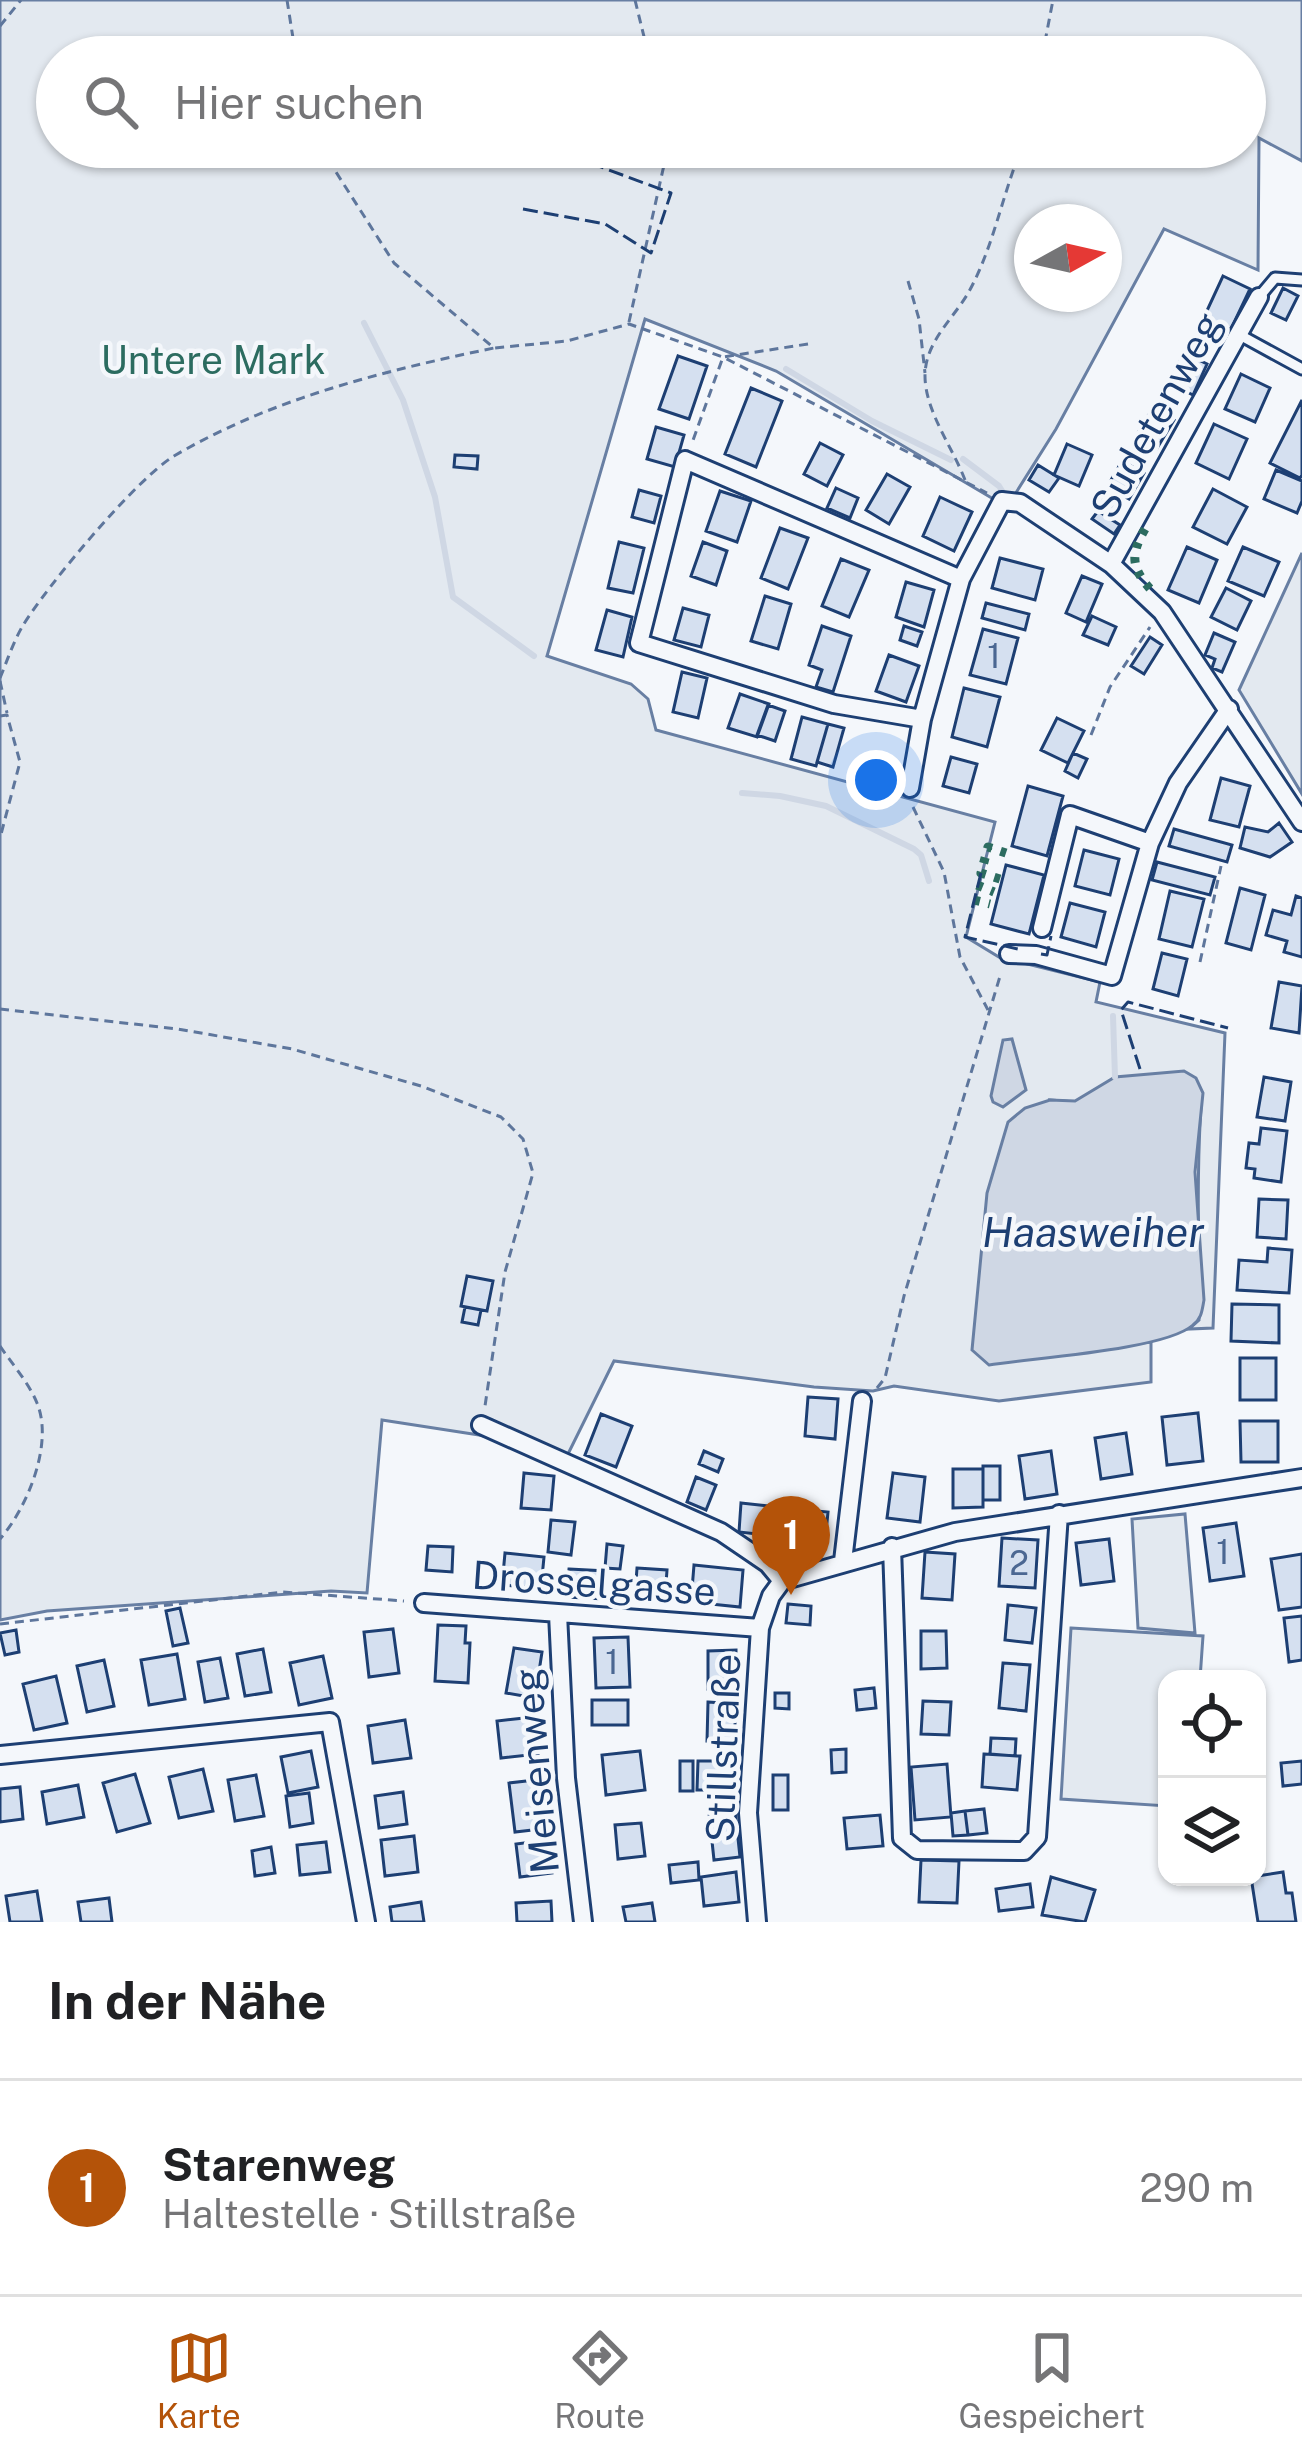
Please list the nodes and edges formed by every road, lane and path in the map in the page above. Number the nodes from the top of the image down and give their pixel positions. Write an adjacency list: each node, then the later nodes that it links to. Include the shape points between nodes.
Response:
1 (21, 0): 5 (path)
2 (287, 0): 6 (path)
3 (635, 0): 7 (path)
4 (1053, 0): 8 (path)
5 (0, 26)
6 (293, 36)
7 (644, 36)
8 (1046, 36)
9 (333, 168): 18 (path, via 394,263)
10 (663, 168): 15 (path)
11 (1014, 168): 21 (path, via 985,261 944,323)
12 (1302, 280): 14 (lane, via 1275,278)
13 (908, 281): 21 (path)
14 (1259, 297): 16 (street, Sudetenweg)
15 (629, 324): 18 (path); 19 (path)
16 (1238, 334): 20 (lane); 25 (street, Sudetenweg)
17 (808, 344): 19 (path)
18 (494, 348): 28 (path, via 298,397 170,458 106,520 22,627)
19 (723, 357): 22 (path); 23 (path)
20 (1302, 369)
21 (925, 375): 23 (path)
22 (686, 460): 26 (street); 32 (street, via 639,643 834,704)
23 (965, 482): 24 (path)
24 (1002, 501): 25 (street, Sudetenweg, via 1020,503); 26 (street)
25 (1111, 564): 27 (street, Sudetenweg)
26 (961, 579): 32 (street)
27 (1162, 612): 29 (street, Sudetenweg); 33 (path, via 1111,687)
28 (0, 679): 30 (path)
29 (1229, 709): 35 (street, Sudetenweg); 37 (street, via 1178,783)
30 (7, 715): 31 (path); 36 (path, via 20,761)
31 (0, 716)
32 (922, 719): 34 (street)
33 (1091, 735)
34 (910, 788): 43 (path, via 951,895 960,957)
35 (1302, 822)
36 (0, 838)
37 (1150, 843): 39 (street, via 1070,815); 40 (street, via 1112,976)
38 (1221, 866): 41 (path)
39 (1042, 928)
40 (1009, 954): 43 (path)
41 (1200, 962)
42 (0, 1009): 46 (path, via 292,1049 421,1085 501,1118 523,1139 533,1173 505,1272)
43 (988, 1010): 45 (path, via 885,1378)
44 (0, 1346): 49 (path, via 37,1401 41,1430 34,1474)
45 (862, 1401): 51 (street)
46 (482, 1425): 52 (street, via 721,1532)
47 (1302, 1478): 48 (street)
48 (1059, 1514): 50 (street); 50 (street, via 1037,1837 1024,1851 917,1850 902,1838)
49 (0, 1539)
50 (892, 1547): 51 (street)
51 (843, 1561): 52 (street)
52 (782, 1581): 56 (street, Stillstraße)
53 (424, 1603): 54 (street, Drosselgasse); 55 (path, via 283,1592)
54 (558, 1614): 56 (street, Drosselgasse); 59 (street, Meisenweg)
55 (0, 1624)
56 (760, 1628): 60 (street, Stillstraße, via 748,1814)
57 (0, 1755): 58 (street, via 330,1722)
58 (366, 1922)
59 (583, 1922)
60 (757, 1922)

